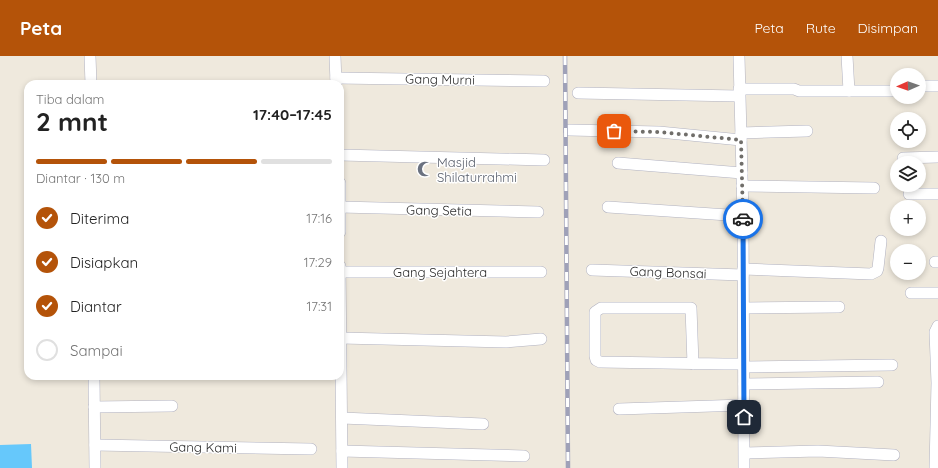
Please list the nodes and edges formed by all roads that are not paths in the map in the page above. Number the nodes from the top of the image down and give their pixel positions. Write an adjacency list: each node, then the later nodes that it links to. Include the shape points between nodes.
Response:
1 (90, 56): 6 (street)
2 (335, 56): 7 (street)
3 (731, 56): 4 (street)
4 (738, 56): 15 (street)
5 (847, 56): 12 (street)
6 (91, 80)
7 (336, 80)
8 (344, 81): 9 (street, Gang Murni)
9 (544, 81)
10 (926, 86): 11 (street)
11 (938, 86)
12 (849, 91): 13 (street); 15 (street)
13 (890, 91)
14 (578, 92): 15 (street)
15 (739, 92): 18 (street)
16 (569, 130): 18 (street)
17 (807, 131): 18 (street)
18 (741, 136): 24 (street)
19 (344, 155): 22 (street)
20 (926, 157): 21 (street)
21 (938, 157)
22 (544, 160)
23 (618, 163): 24 (street)
24 (742, 173): 25 (street)
25 (742, 186): 26 (street); 32 (street)
26 (874, 188)
27 (909, 194): 28 (street)
28 (938, 194)
29 (344, 207): 31 (street, Gang Setia)
30 (608, 207): 32 (street)
31 (538, 212)
32 (743, 216): 37 (street)
33 (881, 241): 37 (street, Gang Bonsai, via 878,268 871,274)
34 (592, 270): 37 (street, Gang Bonsai)
35 (344, 272): 36 (street, Gang Sejahtera)
36 (540, 272)
37 (743, 272): 40 (street)
38 (911, 293): 39 (street)
39 (938, 293)
40 (744, 308): 41 (street); 47 (street)
41 (838, 308)
42 (938, 326): 51 (street, via 935,332)
43 (344, 338): 44 (street, via 506,342)
44 (541, 339)
45 (693, 364): 45 (street, via 598,362 595,356 595,312 598,308 691,308); 47 (street)
46 (892, 365): 47 (street)
47 (744, 366): 52 (street)
48 (94, 380): 54 (street)
49 (341, 380): 57 (street)
50 (878, 382): 52 (street)
51 (937, 383): 68 (street)
52 (744, 384): 53 (street)
53 (744, 405): 56 (street); 62 (street)
54 (94, 406): 55 (street); 59 (street)
55 (172, 406)
56 (619, 409)
57 (342, 418): 58 (street); 61 (street)
58 (483, 424)
59 (95, 445): 60 (street, Gang Kami); 65 (street)
60 (311, 449)
61 (342, 451): 64 (street); 66 (street)
62 (745, 453): 63 (street); 67 (street)
63 (894, 455)
64 (524, 456)
65 (95, 468)
66 (342, 468)
67 (744, 468)
68 (935, 468)

